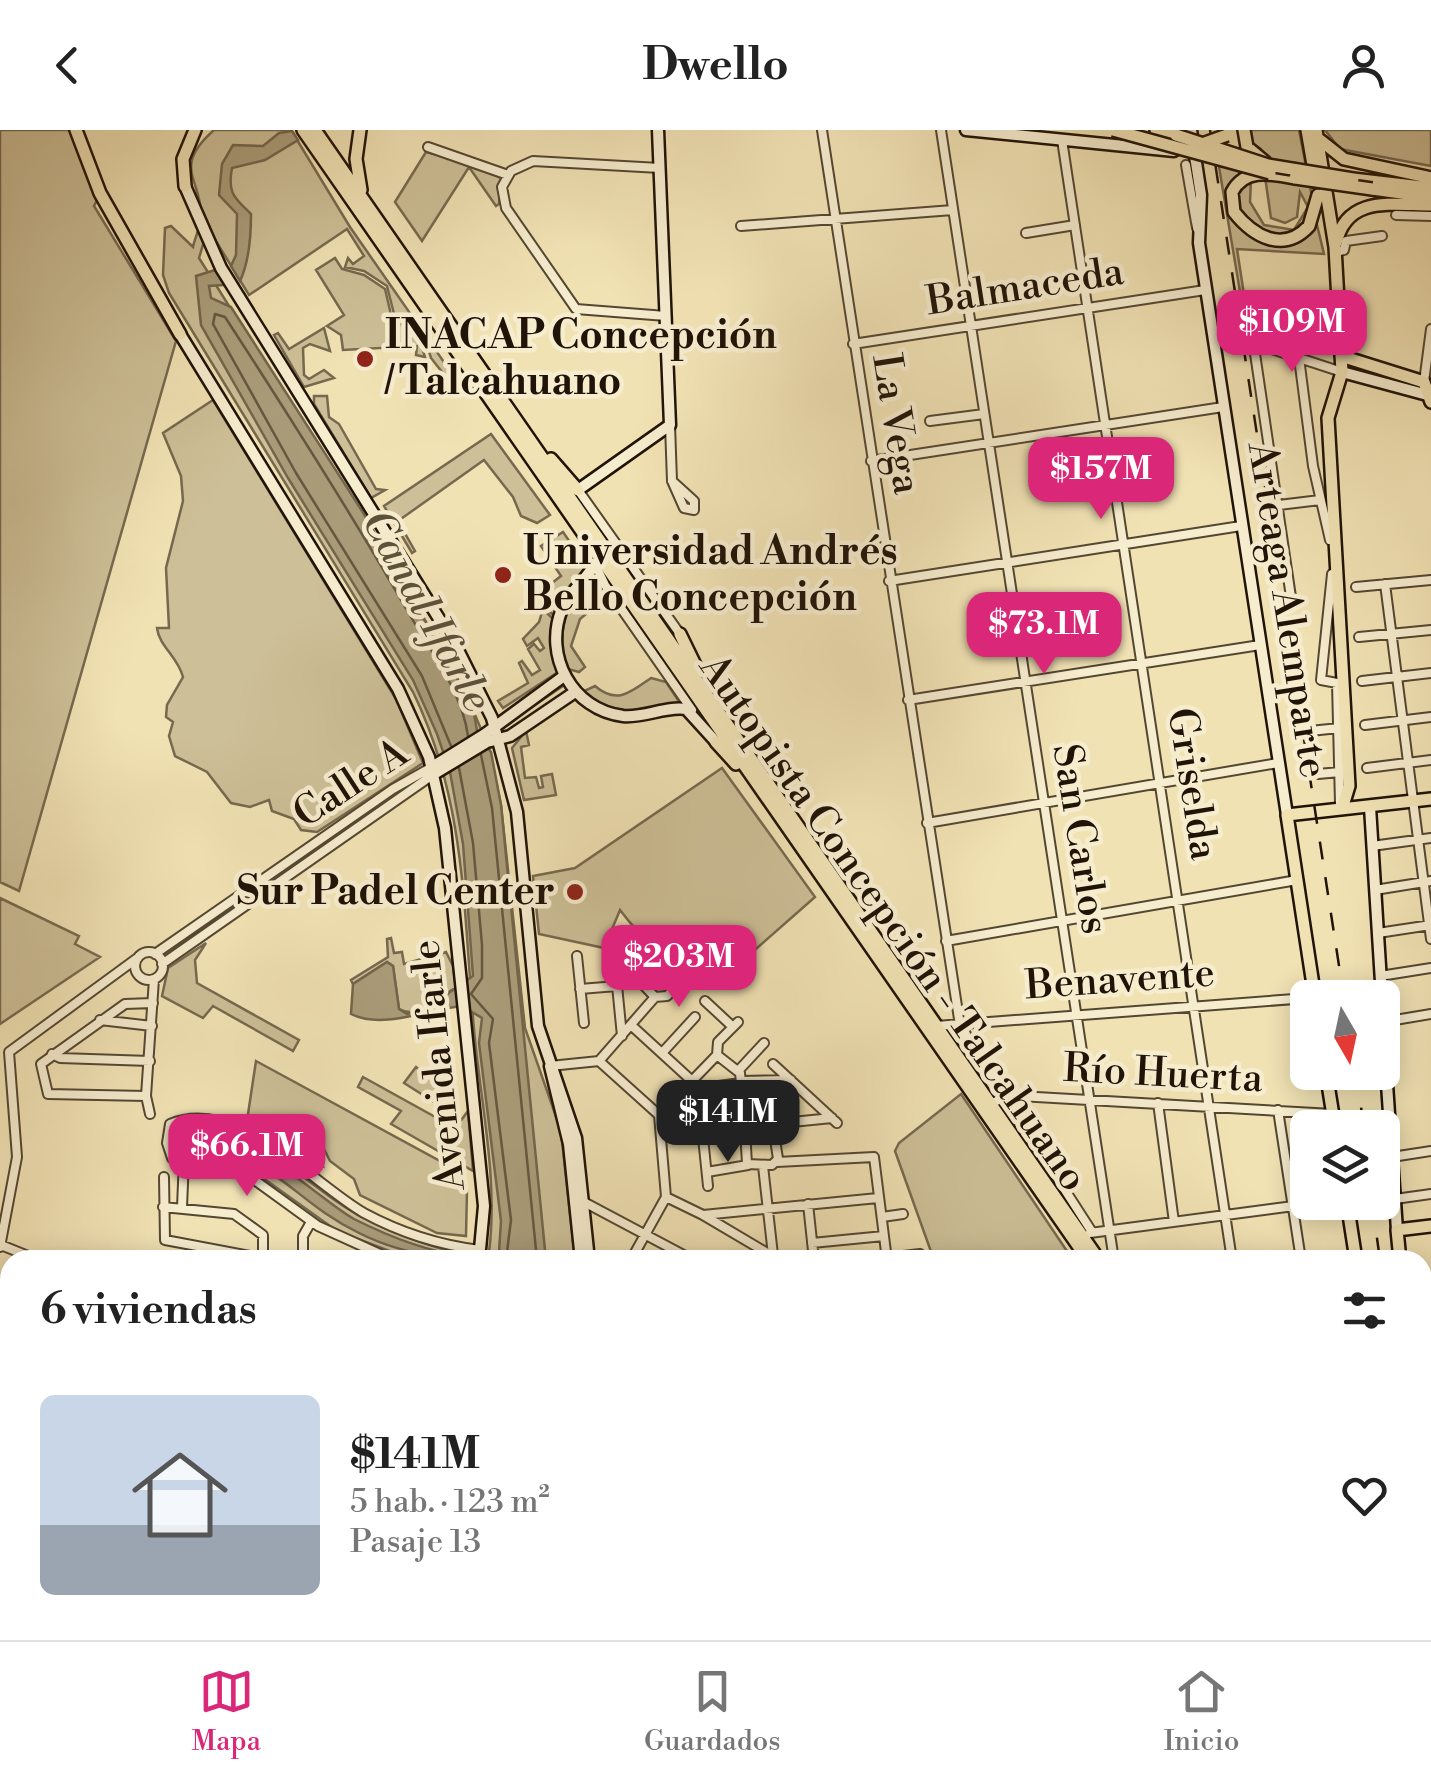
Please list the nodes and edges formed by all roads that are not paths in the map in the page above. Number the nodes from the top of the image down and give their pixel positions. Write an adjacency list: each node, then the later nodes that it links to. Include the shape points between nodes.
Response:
1 (76, 130): 49 (main road, via 94,182)
2 (195, 130): 25 (main road, via 183,159)
3 (303, 130): 71 (main road, Autopista Concepción - Talcahuano)
4 (315, 130): 29 (main road, Autopista Concepción - Talcahuano)
5 (360, 130): 29 (main road, via 356,167)
6 (658, 130): 20 (street)
7 (822, 130): 35 (street, La Vega)
8 (941, 130): 32 (street, San Carlos)
9 (966, 130): 16 (street)
10 (1114, 130): 21 (main road, bridge)
11 (1156, 130): 17 (main road, bridge)
12 (1191, 130): 19 (street, Arteaga Alemparte)
13 (1311, 131): 23 (main road, via 1339,157); 27 (main road); 31 (main road)
14 (1229, 133): 17 (main road, bridge)
15 (1244, 136): 21 (main road, bridge)
16 (1062, 140): 19 (street, via 1182,152); 36 (street, Griselda)
17 (1200, 143): 21 (main road, bridge)
18 (428, 146): 22 (street)
19 (1191, 161): 41 (street, Arteaga Alemparte, via 1202,202 1198,232)
20 (660, 168): 22 (street, via 532,161); 46 (street)
21 (1269, 169): 24 (main road, bridge); 27 (main road, via 1239,181 1230,196 1234,212 1257,235 1270,240 1303,233)
22 (508, 174): 46 (street, via 506,208 574,307)
23 (1431, 178)
24 (1371, 185): 26 (main road); 28 (main road)
25 (184, 186): 97 (street, via 221,268 462,656)
26 (1431, 188)
27 (1318, 195): 31 (main road)
28 (1431, 197)
29 (366, 204): 63 (main road, Autopista Concepción - Talcahuano)
30 (1431, 205): 40 (main road, via 1359,208 1345,219)
31 (1329, 206): 40 (main road)
32 (953, 210): 35 (street); 47 (street, San Carlos)
33 (1396, 215): 34 (street)
34 (1431, 216)
35 (835, 220): 37 (street); 51 (street, La Vega)
36 (1075, 225): 38 (street); 44 (street, Griselda)
37 (741, 226)
38 (1026, 233)
39 (1382, 236): 40 (street, via 1346,241 1344,250)
40 (1335, 250): 43 (main road)
41 (1206, 290): 44 (street, Balmaceda); 58 (street, Arteaga Alemparte)
42 (1288, 297): 43 (street)
43 (1337, 301): 52 (main road)
44 (1088, 308): 47 (street, Balmaceda); 62 (street, Griselda)
45 (1249, 313): 50 (street)
46 (666, 316): 61 (street)
47 (970, 326): 51 (street, Balmaceda); 59 (street, San Carlos)
48 (1431, 329): 54 (street)
49 (180, 334): 107 (street, Avenida Ifarle, via 398,688)
50 (1254, 343): 53 (street); 69 (street)
51 (853, 344): 65 (street, La Vega)
52 (1341, 356): 55 (main road); 56 (main road)
53 (1299, 358): 55 (street); 68 (street)
54 (1429, 360): 56 (street)
55 (1342, 372): 57 (street); 113 (main road, via 1328,418)
56 (1424, 382): 57 (main road)
57 (1430, 398)
58 (1223, 407): 62 (street); 70 (street, Arteaga Alemparte)
59 (984, 414): 60 (street); 64 (street, San Carlos)
60 (930, 421)
61 (670, 425): 66 (street); 67 (street)
62 (1106, 425): 64 (street); 72 (street, Griselda)
63 (527, 436): 67 (main road); 93 (main road, Autopista Concepción - Talcahuano)
64 (989, 443): 65 (street); 73 (street, San Carlos)
65 (871, 461): 76 (street, La Vega)
66 (672, 482)
67 (578, 490): 81 (street)
68 (1320, 500): 69 (street); 99 (street, via 1332,578 1322,682 1338,683)
69 (1279, 505): 79 (street)
70 (1241, 526): 72 (street); 84 (street, Arteaga Alemparte)
71 (591, 544): 74 (main road); 112 (main road, Autopista Concepción - Talcahuano)
72 (1124, 545): 73 (street); 85 (street, Griselda)
73 (1006, 563): 76 (street); 90 (street, San Carlos)
74 (595, 564): 87 (street, via 559,620); 94 (street)
75 (1431, 580): 77 (street)
76 (889, 582): 92 (street, La Vega)
77 (1385, 584): 78 (street); 82 (street)
78 (1356, 587)
79 (1291, 597)
80 (1431, 630): 82 (street)
81 (680, 634): 93 (main road)
82 (1391, 634): 83 (street); 88 (street)
83 (1360, 637)
84 (1260, 645): 85 (street); 105 (street, Arteaga Alemparte)
85 (1143, 664): 90 (street); 111 (street, Griselda)
86 (1431, 673): 88 (street)
87 (564, 676): 91 (street); 97 (street)
88 (1397, 677): 89 (street); 96 (street)
89 (1362, 681)
90 (1026, 682): 92 (street); 117 (street, San Carlos)
91 (576, 692): 94 (street, via 618,715 680,708); 102 (street)
92 (908, 700): 121 (street, La Vega)
93 (715, 706): 166 (main road, Autopista Concepción - Talcahuano)
94 (696, 716): 103 (street)
95 (1431, 717): 96 (street)
96 (1402, 720): 98 (street); 106 (street)
97 (494, 725): 101 (street); 102 (street)
98 (1365, 725)
99 (1339, 728): 100 (street); 109 (street)
100 (1310, 731)
101 (485, 739): 102 (street); 107 (street, Calle A)
102 (499, 739): 175 (street, via 515,800 536,1015)
103 (716, 742): 112 (main road)
104 (1431, 760): 106 (street)
105 (1278, 762): 111 (street); 120 (street, Arteaga Alemparte)
106 (1408, 763): 108 (street); 116 (street)
107 (438, 767): 114 (street, Calle A); 237 (street, Avenida Ifarle, via 483,1198)
108 (1368, 768)
109 (1340, 772): 110 (street); 119 (street)
110 (1318, 774)
111 (1161, 781): 117 (street); 128 (street, Griselda)
112 (758, 784): 246 (main road, Autopista Concepción - Talcahuano)
113 (1350, 786): 118 (main road); 119 (main road)
114 (407, 787): 135 (street, Calle A); 139 (street, Calle A)
115 (1431, 799): 116 (main road)
116 (1413, 801): 118 (main road); 123 (street)
117 (1045, 802): 121 (street); 129 (street, San Carlos)
118 (1366, 807): 119 (main road); 124 (street)
119 (1341, 810): 120 (main road)
120 (1287, 815): 125 (main road, Arteaga Alemparte)
121 (927, 823): 133 (street, La Vega)
122 (1431, 838): 123 (street)
123 (1418, 840): 124 (street); 126 (street)
124 (1372, 846): 127 (street)
125 (1296, 880): 128 (street); 148 (main road, Arteaga Alemparte)
126 (1427, 882): 127 (street); 130 (street)
127 (1375, 890): 131 (street)
128 (1179, 898): 129 (street); 156 (street, Griselda)
129 (1063, 921): 133 (street); 157 (street, San Carlos)
130 (1430, 925): 131 (street); 132 (street)
131 (1378, 933): 144 (street)
132 (1431, 938)
133 (946, 942): 163 (street, La Vega)
134 (622, 944): 142 (street, via 614,955)
135 (155, 954): 137 (street, Calle A); 139 (street)
136 (576, 956): 151 (street)
137 (136, 960): 141 (street, Calle A); 143 (street)
138 (655, 960): 146 (street)
139 (162, 964): 147 (street, Calle A)
140 (1431, 968): 144 (street)
141 (119, 972): 143 (street); 231 (street, Calle A, via 9,1052 17,1157)
142 (616, 973): 146 (street); 150 (street)
143 (138, 975): 147 (street)
144 (1380, 976): 149 (street)
145 (685, 977): 152 (street, via 666,996)
146 (637, 978): 152 (street)
147 (154, 979): 155 (street)
148 (1310, 980)
149 (1380, 980)
150 (617, 986): 151 (street); 167 (street)
151 (580, 989): 162 (street)
152 (655, 997): 165 (street)
153 (1290, 999): 156 (street, Benavente)
154 (705, 1001): 171 (street, via 734,1026 718,1042)
155 (153, 1003): 161 (street, via 125,1004); 164 (street)
156 (1196, 1004): 157 (street, Benavente); 187 (street, Griselda)
157 (1077, 1012): 163 (street, Benavente); 184 (street, San Carlos)
158 (1431, 1014): 160 (street)
159 (696, 1017): 169 (street)
160 (1400, 1019)
161 (100, 1020): 164 (street); 170 (street)
162 (584, 1023)
163 (961, 1023): 166 (street, Benavente); 183 (street)
164 (152, 1026): 172 (street)
165 (632, 1026): 167 (street); 169 (street)
166 (936, 1026): 185 (main road, Autopista Concepción - Talcahuano)
167 (622, 1036): 173 (street)
168 (764, 1043): 176 (street)
169 (662, 1052): 177 (street)
170 (52, 1054): 172 (street); 182 (street, via 41,1064 46,1094)
171 (717, 1054): 176 (street); 177 (street)
172 (150, 1061): 182 (street)
173 (599, 1061): 175 (street); 191 (street)
174 (773, 1064): 179 (street)
175 (550, 1066): 209 (street)
176 (738, 1071): 178 (street)
177 (691, 1080): 181 (street)
178 (742, 1080): 179 (street); 180 (street)
179 (790, 1080): 192 (street, via 832,1120)
180 (698, 1089): 181 (street); 194 (street)
181 (681, 1091): 191 (street)
182 (146, 1096): 190 (street)
183 (1006, 1096): 184 (street, Río Huerta); 185 (street, Río Huerta); 227 (street)
184 (1091, 1100): 186 (street, Río Huerta); 225 (street, San Carlos)
185 (992, 1104): 227 (main road, Autopista Concepción - Talcahuano)
186 (1158, 1104): 187 (street, Río Huerta); 223 (street)
187 (1210, 1106): 188 (street, Río Huerta); 217 (street, Griselda)
188 (1278, 1110): 189 (street, Río Huerta); 204 (street)
189 (1290, 1111)
190 (150, 1114)
191 (659, 1114): 206 (street)
192 (773, 1126): 193 (street); 198 (street)
193 (745, 1129): 194 (street); 199 (street)
194 (702, 1131): 201 (street)
195 (1431, 1151): 196 (street)
196 (1400, 1155)
197 (184, 1159): 212 (street); 222 (street, via 244,1172); 236 (street, via 169,1153 171,1122 233,1128 284,1153 380,1221)
198 (776, 1162): 200 (street); 207 (street, via 872,1156)
199 (748, 1165): 200 (street); 201 (street)
200 (763, 1166): 214 (street)
201 (706, 1172): 203 (street)
202 (164, 1177): 213 (street)
203 (708, 1186)
204 (1290, 1187)
205 (1431, 1194): 208 (street)
206 (666, 1197): 216 (street); 228 (street)
207 (878, 1198): 210 (street); 218 (street)
208 (1400, 1198)
209 (579, 1201): 228 (street); 238 (street); 239 (street)
210 (808, 1204): 214 (street); 230 (street)
211 (1290, 1206): 217 (street)
212 (182, 1207): 213 (street); 233 (street, via 242,1218 263,1235)
213 (164, 1208): 232 (street, via 166,1240)
214 (767, 1208): 216 (street); 243 (street)
215 (903, 1214): 218 (street)
216 (703, 1215): 242 (street)
217 (1226, 1215): 223 (street); 249 (street, Griselda)
218 (882, 1216): 229 (street)
219 (1295, 1220): 250 (street)
220 (1350, 1220): 251 (main road)
221 (1396, 1220): 226 (street)
222 (311, 1222): 234 (street); 235 (street)
223 (1174, 1222): 225 (street)
224 (1431, 1226): 226 (main road)
225 (1110, 1230): 227 (street); 248 (street, San Carlos)
226 (1397, 1230): 252 (main road)
227 (1087, 1233): 247 (main road, Autopista Concepción - Talcahuano)
228 (646, 1234): 240 (street); 241 (street)
229 (884, 1236): 230 (street); 245 (street)
230 (812, 1243): 244 (street)
231 (0, 1246)
232 (231, 1250)
233 (263, 1250)
234 (302, 1250)
235 (371, 1250)
236 (466, 1250)
237 (480, 1250)
238 (581, 1250)
239 (587, 1250)
240 (637, 1250)
241 (675, 1250)
242 (762, 1250)
243 (775, 1250)
244 (813, 1250)
245 (885, 1250)
246 (1081, 1250)
247 (1095, 1250)
248 (1113, 1250)
249 (1231, 1250)
250 (1298, 1250)
251 (1354, 1250)
252 (1399, 1250)

